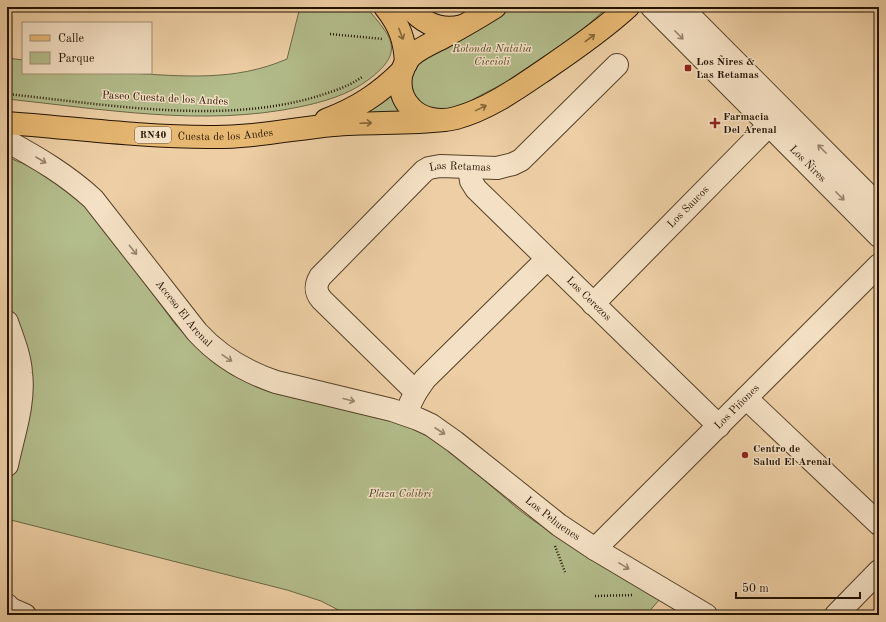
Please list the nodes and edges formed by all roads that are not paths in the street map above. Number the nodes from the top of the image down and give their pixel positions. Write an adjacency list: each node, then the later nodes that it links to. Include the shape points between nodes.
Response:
1 (385, 7): 9 (main road, one-way to 9, via 403,38)
2 (409, 7): 7 (main road, via 422,20 434,26 450,28)
3 (494, 7): 7 (main road, RN40)
4 (628, 7): 11 (main road, RN40, one-way to 4, via 477,110 508,94 583,43)
5 (652, 7): 10 (street, Los Ñires, one-way to 10)
6 (681, 7): 10 (street, Los Ñires)
7 (467, 24): 9 (main road, RN40, via 416,53)
8 (617, 65): 15 (street, Las Retamas, via 521,160 505,167)
9 (404, 67): 11 (main road, RN40, via 400,84 407,104 419,114); 13 (main road, Cuesta de los Andes / RN40, via 381,90 355,108)
10 (776, 118): 16 (street, Los Ñires, one-way to 10); 17 (street, Los Ñires, one-way to 17); 20 (street, Los Saucos)
11 (444, 120): 13 (main road, Cuesta de los Andes / RN40, one-way to 11)
12 (7, 123): 13 (main road, Cuesta de los Andes / RN40, via 191,137 234,137)
13 (299, 129)
14 (7, 141): 24 (street, Acceso El Arenal, one-way to 24, via 55,169 93,199 197,332 232,362 276,382)
15 (469, 167): 18 (street, Los Cerezos, via 473,186); 22 (street, Las Retamas, via 434,167 420,174 320,276 316,288 322,300)
16 (879, 206)
17 (879, 236)
18 (547, 259): 20 (street, Los Cerezos); 22 (street, via 425,380)
19 (879, 265): 23 (street, Los Piñones)
20 (593, 304): 25 (street, Los Cerezos)
21 (7, 322): 26 (street, via 22,374 22,391)
22 (416, 392): 24 (street)
23 (746, 398): 25 (street, Los Piñones); 27 (street)
24 (405, 414): 28 (street, Los Pehuenes, one-way to 28, via 442,433 548,517)
25 (719, 426): 28 (street, Los Piñones)
26 (7, 465)
27 (879, 524)
28 (596, 549): 32 (street, Los Pehuenes, one-way to 32)
29 (879, 572): 33 (street)
30 (7, 605): 31 (street)
31 (24, 615)
32 (706, 615)
33 (836, 615)

